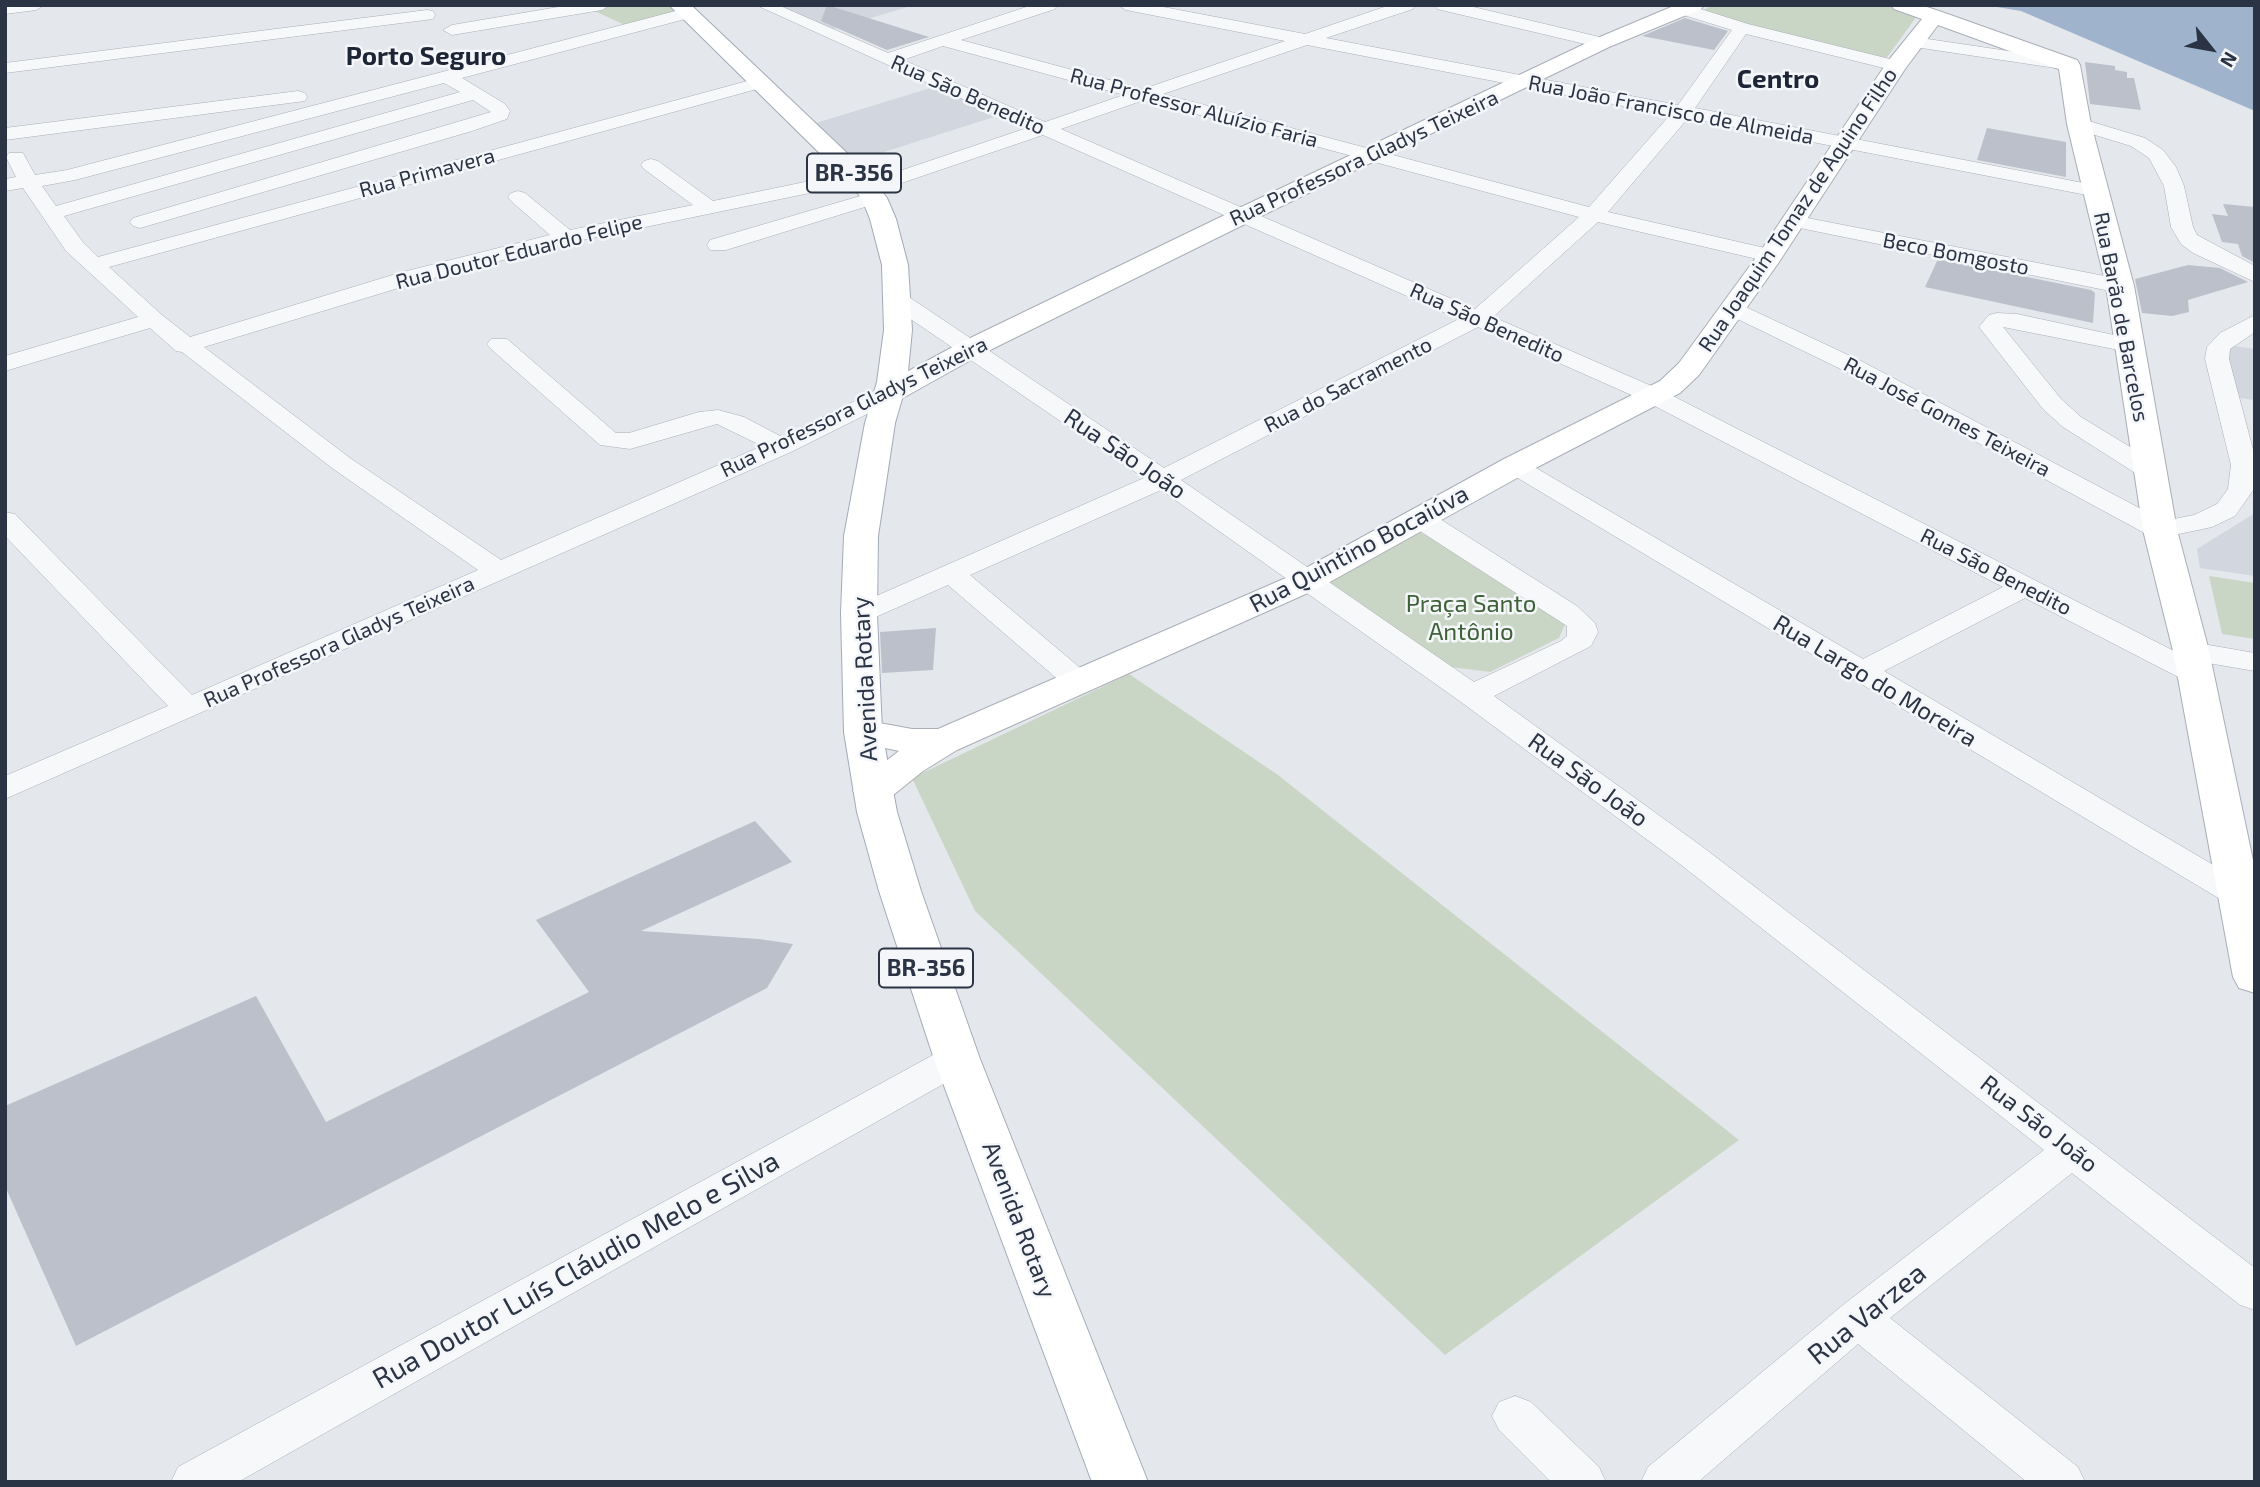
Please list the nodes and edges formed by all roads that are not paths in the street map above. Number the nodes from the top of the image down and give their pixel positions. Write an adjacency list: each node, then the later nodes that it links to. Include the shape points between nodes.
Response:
1 (36, 5): 11 (street)
2 (411, 5): 13 (street)
3 (602, 5): 16 (street)
4 (764, 5): 21 (street, Rua São Benedito)
5 (1049, 5): 17 (street)
6 (1126, 5): 18 (street, Rua João Francisco de Almeida)
7 (1407, 5): 18 (street)
8 (1443, 5): 20 (street)
9 (1901, 5): 14 (main road)
10 (1682, 6): 15 (street); 20 (main road, Rua Professora Gladys Teixeira)
11 (5, 9)
12 (683, 9): 22 (street); 27 (main road, Avenida Rotary / BR-356)
13 (427, 15): 16 (street); 25 (street)
14 (1935, 16): 19 (main road, Rua Joaquim Tomaz de Aquino Filho); 23 (main road)
15 (1742, 28): 24 (street); 31 (street, Rua do Sacramento)
16 (452, 30): 22 (street)
17 (943, 41): 21 (street); 30 (street, Rua Professor Aluízio Faria)
18 (1303, 41): 28 (street, Rua João Francisco de Almeida); 30 (street)
19 (1914, 42): 23 (street); 24 (main road, Rua Joaquim Tomaz de Aquino Filho)
20 (1602, 43): 28 (main road, Rua Professora Gladys Teixeira)
21 (888, 59): 34 (street, Rua São Benedito)
22 (499, 63): 26 (street)
23 (2069, 65): 33 (main road, Rua Barão de Barcelos)
24 (1896, 66): 35 (main road, Rua Joaquim Tomaz de Aquino Filho)
25 (5, 68)
26 (439, 78): 29 (street); 36 (street); 39 (street, via 68,176)
27 (762, 82): 40 (main road, Avenida Rotary / BR-356); 52 (street, Rua Primavera)
28 (1526, 82): 31 (street, Rua João Francisco de Almeida); 37 (main road, Rua Professora Gladys Teixeira)
29 (475, 94): 44 (street); 48 (street, via 498,108 500,115)
30 (1144, 95): 34 (street); 37 (street, Rua Professor Aluízio Faria)
31 (1682, 113): 35 (street, Rua João Francisco de Almeida); 45 (street, Rua do Sacramento)
32 (5, 116): 36 (street)
33 (2079, 124): 41 (main road, Rua Barão de Barcelos); 53 (street, via 2138,142 2156,154 2174,186 2189,239)
34 (1042, 128): 40 (street); 46 (street, Rua São Benedito)
35 (1845, 144): 41 (street, Rua João Francisco de Almeida); 47 (main road, Rua Joaquim Tomaz de Aquino Filho)
36 (12, 148): 39 (street)
37 (1371, 155): 45 (street, Rua Professor Aluízio Faria); 46 (main road, Rua Professora Gladys Teixeira)
38 (651, 165): 43 (street)
39 (17, 183): 44 (street)
40 (867, 188): 43 (street, Rua Doutor Eduardo Felipe); 50 (street); 55 (main road, Avenida Rotary / BR-356, via 883,219)
41 (2097, 191): 54 (main road, Rua Barão de Barcelos)
42 (518, 197): 49 (street)
43 (709, 207): 49 (street, Rua Doutor Eduardo Felipe)
44 (53, 213): 52 (street)
45 (1594, 215): 51 (street, Rua Professor Aluízio Faria); 57 (street, Rua do Sacramento)
46 (1241, 216): 57 (street, Rua São Benedito); 63 (main road, Rua Professora Gladys Teixeira)
47 (1792, 221): 51 (main road, Rua Joaquim Tomaz de Aquino Filho); 54 (street, Beco Bomgosto)
48 (140, 222)
49 (566, 237): 62 (street, Rua Doutor Eduardo Felipe, via 407,278)
50 (718, 244)
51 (1770, 256): 56 (main road, Rua Joaquim Tomaz de Aquino Filho)
52 (92, 264): 58 (street)
53 (2255, 275)
54 (2120, 286): 61 (main road, Rua Barão de Barcelos)
55 (898, 300): 63 (street, Rua São João); 65 (main road, Avenida Rotary / BR-356)
56 (1733, 308): 66 (main road, Rua Joaquim Tomaz de Aquino Filho, via 1689,369); 73 (street, Rua José Gomes Teixeira, via 1855,367)
57 (1477, 319): 66 (street, Rua São Benedito); 70 (street, Rua do Sacramento)
58 (154, 320): 62 (street); 64 (street)
59 (2255, 322): 73 (street, via 2228,338 2217,359 2244,465 2241,489 2226,510 2202,521)
60 (499, 344): 67 (street, via 609,440 630,441 718,416)
61 (2129, 345): 69 (main road, Rua Barão de Barcelos); 69 (street, via 2017,321 1997,320 1991,327 2052,404 2072,422)
62 (184, 346): 74 (street, via 341,463)
63 (970, 349): 65 (main road, Rua Professora Gladys Teixeira); 70 (street, Rua São João)
64 (5, 364)
65 (890, 393): 67 (street, Rua Professora Gladys Teixeira); 78 (main road, Avenida Rotary / BR-356, via 880,422 861,536)
66 (1654, 396): 68 (main road, Rua Quintino Bocaiúva); 77 (street, Rua São Benedito)
67 (782, 447): 74 (street, Rua Professora Gladys Teixeira)
68 (1515, 466): 71 (main road, Rua Quintino Bocaiúva); 81 (street, Rua Largo do Moreira)
69 (2149, 470): 73 (main road, Rua Barão de Barcelos)
70 (1163, 479): 75 (street, Rua do Sacramento); 76 (street, Rua São João)
71 (1419, 518): 76 (main road, Rua Quintino Bocaiúva); 83 (street, via 1567,612 1583,632 1571,648)
72 (5, 520): 84 (street)
73 (2160, 530): 80 (main road, Rua Barão de Barcelos)
74 (498, 571): 84 (street, Rua Professora Gladys Teixeira)
75 (951, 573): 78 (street, Rua do Sacramento); 82 (street)
76 (1307, 581): 82 (main road, Rua Quintino Bocaiúva); 83 (street, Rua São João)
77 (2024, 587): 80 (street, Rua São Benedito); 81 (street)
78 (859, 614): 85 (main road, Avenida Rotary / BR-356)
79 (2255, 662): 80 (street, Rua São Benedito)
80 (2193, 663): 89 (main road, Rua Barão de Barcelos)
81 (1860, 673): 89 (street, Rua Largo do Moreira)
82 (1080, 683): 86 (main road, Rua Quintino Bocaiúva)
83 (1472, 695): 92 (street, Rua São João, via 1688,853)
84 (188, 709): 87 (street, Rua Professora Gladys Teixeira)
85 (863, 732): 86 (main road, Rua Quintino Bocaiúva); 88 (main road, Avenida Rotary / BR-356)
86 (943, 741): 88 (main road, Rua Quintino Bocaiúva)
87 (5, 789)
88 (873, 791): 91 (main road, Avenida Rotary / BR-356, via 900,891)
89 (2242, 880): 90 (main road, Rua Barão de Barcelos)
90 (2255, 977)
91 (957, 1059): 96 (street, Rua Doutor Luís Cláudio Melo e Silva); 97 (main road, Avenida Rotary / BR-356)
92 (2073, 1150): 93 (street, Rua São João); 94 (street, Rua Varzea)
93 (2255, 1292)
94 (1858, 1318): 99 (street, Rua Varzea); 100 (street)
95 (1515, 1416): 98 (street)
96 (194, 1482)
97 (1120, 1482)
98 (1583, 1482)
99 (1664, 1482)
100 (2062, 1482)

